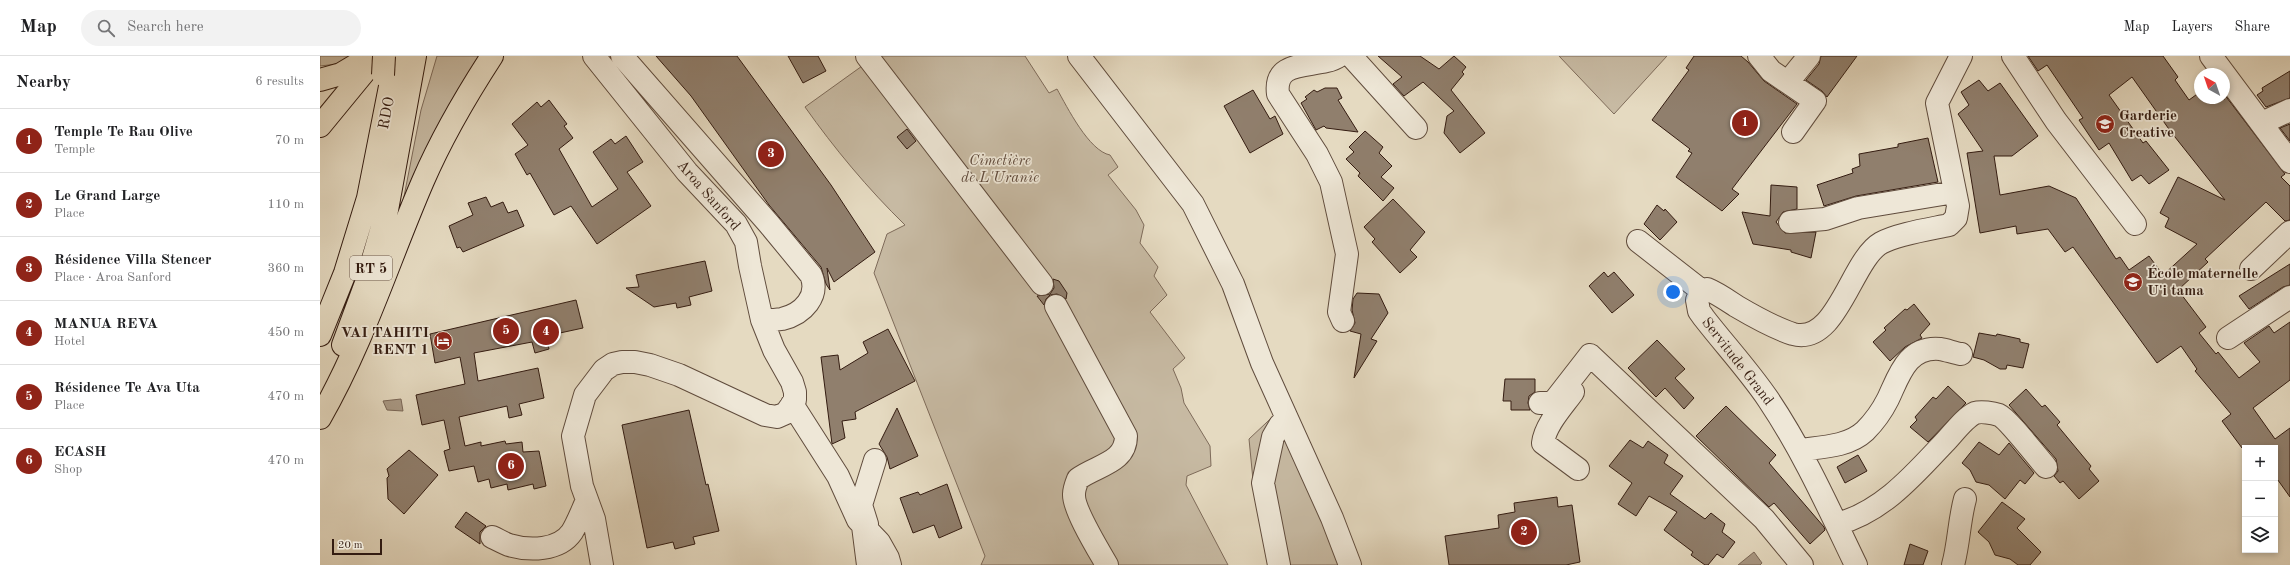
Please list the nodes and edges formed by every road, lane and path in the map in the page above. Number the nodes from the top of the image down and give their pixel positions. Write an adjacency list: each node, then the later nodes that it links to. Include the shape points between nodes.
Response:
1 (415, 56): 43 (main road, RT 5, via 390,196 377,247)
2 (492, 56): 44 (main road, via 444,135 423,180 355,352)
3 (594, 56): 35 (street, Aroa Sanford, via 687,172 742,232 749,252)
4 (622, 56): 35 (street, via 811,275 815,284 814,295 808,303 782,319)
5 (867, 56): 31 (street)
6 (1079, 56): 45 (street, via 1193,204 1233,284)
7 (1339, 56): 36 (street, via 1332,61 1290,67 1279,78 1277,87 1278,94 1317,154 1331,182 1347,254 1339,312)
8 (1352, 56): 22 (street)
9 (1809, 56): 16 (street)
10 (1961, 56): 25 (street, Servitude Grand, via 1937,102)
11 (2013, 56): 27 (street, via 2056,121)
12 (2211, 56): 20 (street)
13 (1762, 57): 16 (street, via 1772,71)
14 (383, 64): 15 (main road); 17 (main road); 18 (main road); 21 (main road); 37 (main road, RT 5, via 379,149 358,235)
15 (320, 80)
16 (1788, 82): 23 (street, via 1815,101)
17 (320, 91)
18 (320, 101)
19 (2290, 110): 20 (street)
20 (2262, 123): 24 (street)
21 (320, 126)
22 (1416, 128)
23 (1793, 132)
24 (2290, 162)
25 (1955, 192): 26 (street, via 1858,208 1825,219); 32 (street, Servitude Grand, via 1958,206 1956,218 1949,225 1881,243 1864,258 1834,314 1820,328 1806,334 1793,334 1744,311 1712,290)
26 (1790, 222)
27 (2134, 224)
28 (2290, 232): 30 (street)
29 (1638, 240): 32 (street)
30 (2251, 270)
31 (1042, 284)
32 (1702, 291): 46 (street, Servitude Grand, via 1697,300 1699,311 1768,398)
33 (2290, 297): 38 (street)
34 (1056, 306): 58 (street, via 1126,436 1126,446 1120,456 1078,479 1073,495)
35 (762, 320): 42 (street, Aroa Sanford, via 778,358 792,382 795,392)
36 (1343, 321)
37 (320, 335)
38 (2228, 338)
39 (1961, 354): 46 (street, via 1941,349 1918,354 1898,373 1881,411 1864,432 1847,442)
40 (1599, 364): 41 (street, via 1590,355 1555,400); 49 (street, via 1586,374 1544,437 1543,443); 61 (street, via 1764,520)
41 (1540, 403)
42 (792, 404): 51 (street, via 786,413 777,417 766,415 679,375 635,362 613,364 597,376 588,390 573,436); 53 (street, via 838,476 847,498)
43 (320, 407)
44 (320, 418)
45 (1286, 419): 59 (street, via 1273,438 1263,483); 60 (street, via 1332,518)
46 (1799, 450): 52 (street, Servitude Grand)
47 (875, 460): 53 (street, via 861,505)
48 (2046, 467): 52 (street, via 2000,416 1975,413 1891,496 1852,520)
49 (1578, 469)
50 (1965, 499): 63 (street)
51 (587, 500): 54 (street, via 572,533 562,542 549,547 529,549 508,545); 55 (street, via 594,519)
52 (1837, 524): 62 (street, Servitude Grand)
53 (867, 531): 56 (street); 57 (street, via 879,542)
54 (492, 537)
55 (602, 565)
56 (868, 565)
57 (890, 565)
58 (1107, 565)
59 (1279, 565)
60 (1350, 565)
61 (1802, 565)
62 (1856, 565)
63 (1953, 565)

